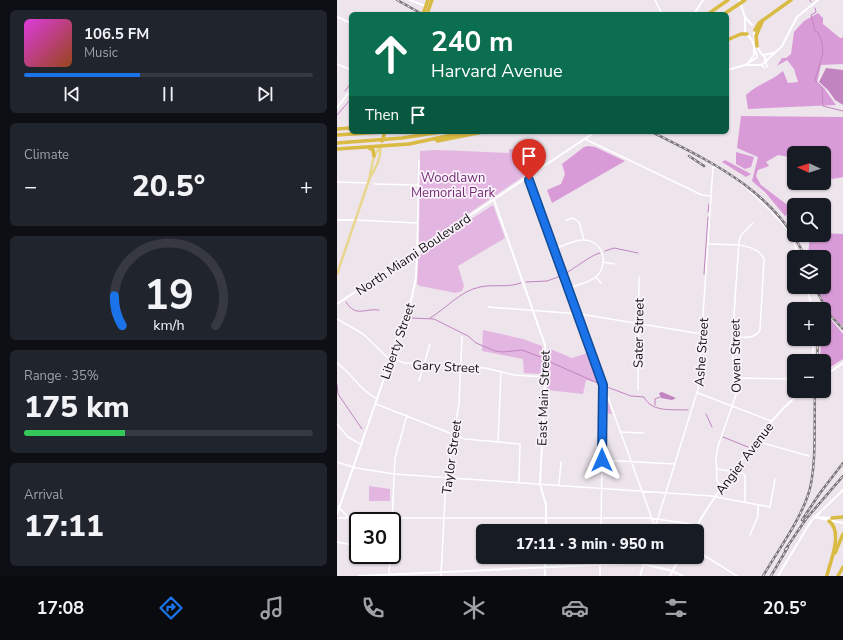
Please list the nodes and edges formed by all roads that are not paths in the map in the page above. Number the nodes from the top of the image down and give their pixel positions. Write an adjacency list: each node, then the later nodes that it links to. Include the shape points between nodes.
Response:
1 (410, 0): 10 (street)
2 (428, 0): 10 (highway)
3 (432, 0): 10 (highway)
4 (655, 0): 13 (street)
5 (703, 0): 14 (street)
6 (728, 0): 15 (highway)
7 (791, 0): 19 (highway)
8 (818, 0): 27 (street, via 797,17 782,46)
9 (743, 1): 16 (highway); 17 (street)
10 (428, 7): 11 (highway); 12 (highway)
11 (424, 12)
12 (427, 12)
13 (661, 12)
14 (695, 12)
15 (711, 12)
16 (727, 12)
17 (745, 17): 21 (street); 22 (street)
18 (337, 18): 20 (street)
19 (764, 20): 23 (highway, via 758,24); 26 (highway)
20 (349, 22)
21 (752, 25): 22 (street); 23 (street)
22 (745, 28): 24 (street)
23 (755, 32): 24 (street); 26 (street)
24 (747, 35): 25 (highway, via 741,34); 26 (street)
25 (729, 39)
26 (755, 46): 28 (street); 29 (street); 32 (street, via 753,57)
27 (773, 53): 28 (street); 30 (street)
28 (762, 55): 29 (street); 30 (street)
29 (756, 57): 32 (street); 33 (street)
30 (766, 61): 33 (street); 33 (street, via 766,67)
31 (337, 64): 34 (street)
32 (745, 65): 33 (street); 35 (street)
33 (759, 65)
34 (349, 69)
35 (729, 69)
36 (349, 93): 37 (street)
37 (337, 108)
38 (349, 128): 39 (highway)
39 (337, 129)
40 (351, 134): 46 (highway)
41 (383, 134): 50 (highway)
42 (426, 134): 49 (highway)
43 (456, 134): 48 (highway)
44 (474, 134): 48 (highway)
45 (592, 134): 47 (street, North Miami Boulevard)
46 (337, 135)
47 (585, 139): 55 (street, North Miami Boulevard); 60 (street)
48 (418, 142): 50 (highway)
49 (337, 143)
50 (380, 146): 51 (highway); 53 (main road); 57 (main road, via 381,151)
51 (368, 147): 52 (highway); 53 (highway, via 373,150)
52 (337, 149)
53 (374, 156): 57 (main road)
54 (419, 160): 59 (street, Liberty Street)
55 (528, 177): 61 (street, North Miami Boulevard); 70 (street)
56 (337, 182): 57 (street)
57 (368, 182): 63 (main road)
58 (374, 184): 59 (street)
59 (418, 185): 65 (street, Liberty Street)
60 (710, 196): 68 (street, Ashe Street); 71 (street, Ashe Street, via 713,167 734,179 768,208 788,231)
61 (494, 200): 72 (street, North Miami Boulevard); 82 (street, East Main Street)
62 (337, 220): 63 (street)
63 (355, 220): 65 (street); 75 (main road)
64 (566, 220): 67 (street, via 573,218 579,222)
65 (417, 223): 72 (street, Liberty Street)
66 (753, 223): 69 (street, Owen Street, via 741,236)
67 (583, 240): 70 (street); 73 (street, via 592,242 600,248)
68 (708, 244): 69 (street); 86 (street, Ashe Street)
69 (738, 246): 88 (street, Owen Street); 88 (street, via 756,250 764,259 761,323 760,330 754,336)
70 (554, 249): 79 (street)
71 (795, 250)
72 (417, 251): 80 (street, North Miami Boulevard); 90 (street, Liberty Street, via 413,295)
73 (603, 262): 74 (street); 76 (street, via 600,272)
74 (614, 264)
75 (337, 274)
76 (595, 277): 78 (street); 79 (street)
77 (639, 277): 85 (street, Sater Street)
78 (601, 283)
79 (568, 288): 83 (street)
80 (337, 304)
81 (488, 307): 82 (street)
82 (533, 311): 83 (street); 97 (street, East Main Street, via 545,345)
83 (577, 314): 85 (street); 101 (street)
84 (337, 319): 90 (street, Gary Street, via 363,334)
85 (638, 323): 86 (street); 102 (street, Sater Street)
86 (702, 334): 103 (street, Ashe Street)
87 (462, 337): 94 (street, Taylor Street)
88 (733, 337): 98 (street, Owen Street, via 733,358)
89 (430, 344): 93 (street)
90 (391, 359): 93 (street, Gary Street); 105 (street, Liberty Street)
91 (337, 363): 105 (street, via 352,375 368,394)
92 (843, 363): 96 (street)
93 (423, 364): 94 (street, Gary Street); 100 (street)
94 (461, 366): 95 (street, Gary Street); 113 (street, Taylor Street)
95 (501, 371): 97 (street, Gary Street, via 514,375); 115 (street)
96 (831, 371)
97 (545, 377): 130 (street, East Main Street)
98 (737, 378): 99 (street); 107 (street, Owen Street)
99 (787, 379)
100 (419, 382)
101 (603, 385): 111 (street); 118 (street)
102 (638, 390)
103 (698, 393): 107 (street); 122 (street, Ashe Street)
104 (795, 398): 109 (street, Angier Avenue)
105 (378, 399): 106 (street, Liberty Street)
106 (376, 404): 108 (street); 116 (street, Liberty Street)
107 (733, 406): 109 (street); 124 (street, Owen Street, via 718,446)
108 (407, 415): 113 (street); 126 (street, via 396,451)
109 (771, 422): 114 (street, Angier Avenue)
110 (337, 424): 116 (street, via 348,437)
111 (620, 432): 112 (street); 119 (street)
112 (644, 433)
113 (454, 434): 115 (street, via 471,440); 127 (street, Taylor Street)
114 (757, 441): 117 (street); 125 (street, Angier Avenue)
115 (498, 442): 129 (street, via 521,444)
116 (362, 445): 123 (street, Liberty Street)
117 (809, 456)
118 (602, 460): 119 (street); 133 (street)
119 (631, 461): 122 (street); 135 (street)
120 (337, 462): 123 (street)
121 (561, 462): 131 (street)
122 (675, 464): 136 (street, Ashe Street)
123 (354, 467): 126 (street); 140 (street, Liberty Street)
124 (716, 470): 125 (street); 132 (street, Owen Street, via 717,481)
125 (734, 472): 132 (street, Angier Avenue); 138 (street, via 744,474 746,478)
126 (394, 474): 127 (street); 142 (street)
127 (446, 478): 129 (street); 149 (street, Taylor Street)
128 (775, 480): 139 (street, via 770,507)
129 (519, 483): 130 (street)
130 (540, 484): 131 (street); 150 (street, East Main Street, via 547,505)
131 (559, 486): 133 (street)
132 (722, 487): 137 (street, Angier Avenue)
133 (602, 488): 135 (street); 151 (street)
134 (843, 490): 141 (street)
135 (642, 491): 136 (street); 152 (street)
136 (666, 493): 137 (street); 154 (street, Ashe Street)
137 (715, 497): 138 (street); 162 (street, Angier Avenue)
138 (745, 502): 139 (street)
139 (758, 505): 164 (street, via 758,516)
140 (338, 507): 143 (street, Liberty Street); 144 (street)
141 (823, 508): 145 (street); 146 (street)
142 (392, 512)
143 (337, 514)
144 (349, 517): 147 (street)
145 (814, 517): 146 (street); 155 (street); 187 (street)
146 (826, 517): 155 (street)
147 (337, 518)
148 (401, 518): 149 (street)
149 (444, 518): 150 (street); 178 (street, Taylor Street)
150 (547, 518): 151 (street); 157 (street, East Main Street)
151 (601, 518): 152 (street); 158 (street)
152 (652, 518): 154 (street); 159 (street)
153 (843, 518): 155 (highway)
154 (657, 519): 160 (street, Ashe Street); 161 (street)
155 (831, 519): 156 (street); 188 (highway, via 837,533)
156 (843, 523)
157 (547, 524)
158 (601, 524)
159 (654, 524)
160 (656, 524)
161 (690, 524)
162 (698, 524)
163 (843, 534): 188 (highway)
164 (750, 535)
165 (337, 542): 166 (street)
166 (349, 544)
167 (704, 555): 186 (street)
168 (390, 564): 180 (street)
169 (545, 564): 176 (street)
170 (622, 564): 174 (street)
171 (644, 564): 183 (street)
172 (648, 564): 177 (street)
173 (676, 564): 177 (street)
174 (600, 565): 176 (street); 182 (street)
175 (843, 567): 189 (highway)
176 (545, 568): 178 (street); 181 (street)
177 (673, 571): 184 (street); 185 (street)
178 (441, 574): 180 (street)
179 (359, 576): 180 (street)
180 (389, 576)
181 (545, 576)
182 (600, 576)
183 (640, 576)
184 (670, 576)
185 (683, 576)
186 (737, 576)
187 (778, 576)
188 (827, 576)
189 (838, 576)

